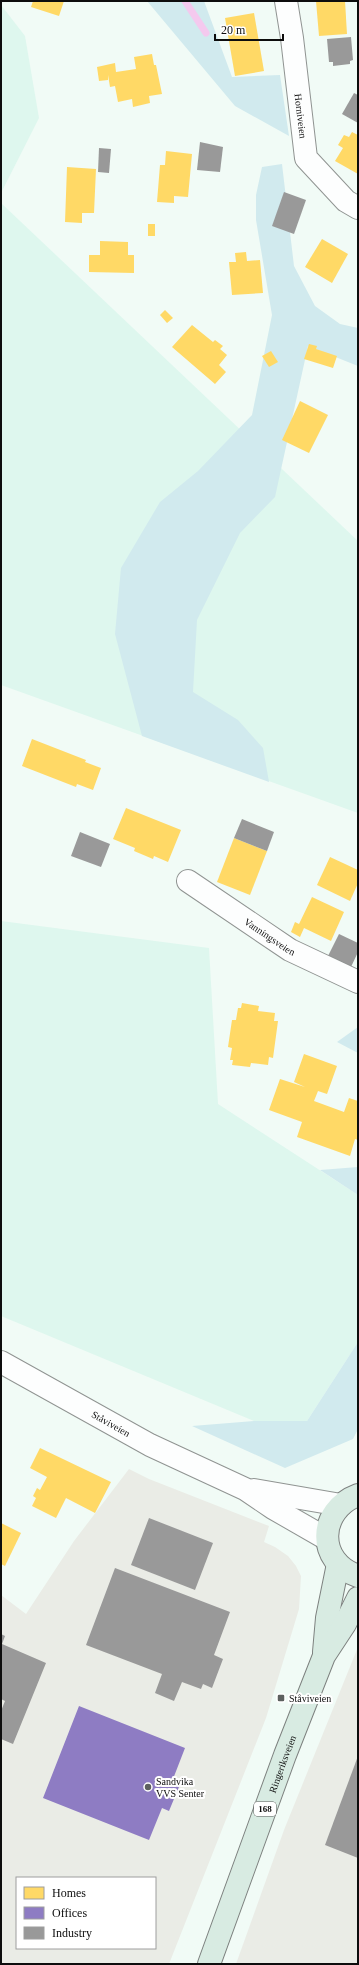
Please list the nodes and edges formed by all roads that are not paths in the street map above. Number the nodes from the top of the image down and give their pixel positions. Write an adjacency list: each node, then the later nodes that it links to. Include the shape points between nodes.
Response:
1 (286, 1): 2 (street, Horniveien, via 306,158 346,201)
2 (358, 208)
3 (188, 882): 4 (street, Vanningsveien, via 290,950)
4 (358, 982)
5 (1, 1362): 6 (street, Ståviveien, via 150,1445)
6 (245, 1489): 7 (street, Ståviveien); 8 (street, Ståviveien)
7 (349, 1500): 8 (main road, via 333,1514 328,1526)
8 (327, 1539): 9 (main road)
9 (338, 1564): 10 (main road); 12 (main road, Ringeriksveien / 168, via 327,1618)
10 (358, 1576)
11 (358, 1598): 12 (main road, Ringeriksveien / 168)
12 (324, 1656): 13 (main road, Ringeriksveien / 168)
13 (209, 1964)

